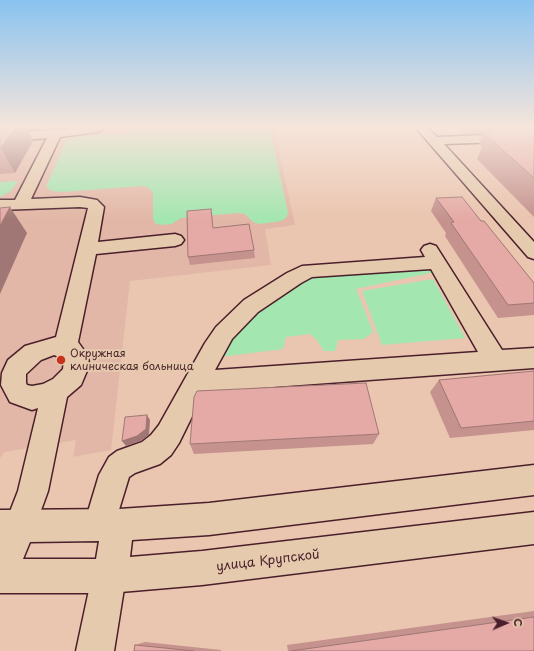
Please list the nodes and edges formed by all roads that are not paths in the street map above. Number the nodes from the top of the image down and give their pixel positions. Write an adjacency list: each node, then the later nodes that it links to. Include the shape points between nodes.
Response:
1 (43, 158): 4 (main road)
2 (449, 158): 7 (main road)
3 (0, 205): 4 (main road)
4 (20, 205): 6 (main road, via 90,203 96,207 96,213)
5 (175, 240): 6 (main road)
6 (88, 249): 8 (main road)
7 (534, 253)
8 (65, 347): 11 (main road, via 47,347 33,353); 13 (main road, via 76,356 77,366 72,377)
9 (534, 358): 10 (main road)
10 (496, 361): 12 (main road); 12 (main road, via 433,256 320,268 304,273 251,306 238,318 224,333)
11 (7, 374): 13 (main road, via 19,394 32,398)
12 (196, 382): 15 (main road, via 161,445 150,454 127,461 114,475)
13 (55, 392): 16 (main road, via 33,492)
14 (534, 480): 15 (main road, via 209,519)
15 (109, 525): 16 (main road); 19 (main road)
16 (10, 526): 18 (main road)
17 (534, 528): 19 (main road, улица Крупской, via 202,568)
18 (0, 575): 19 (main road, улица Крупской)
19 (109, 576): 20 (main road)
20 (96, 651)

